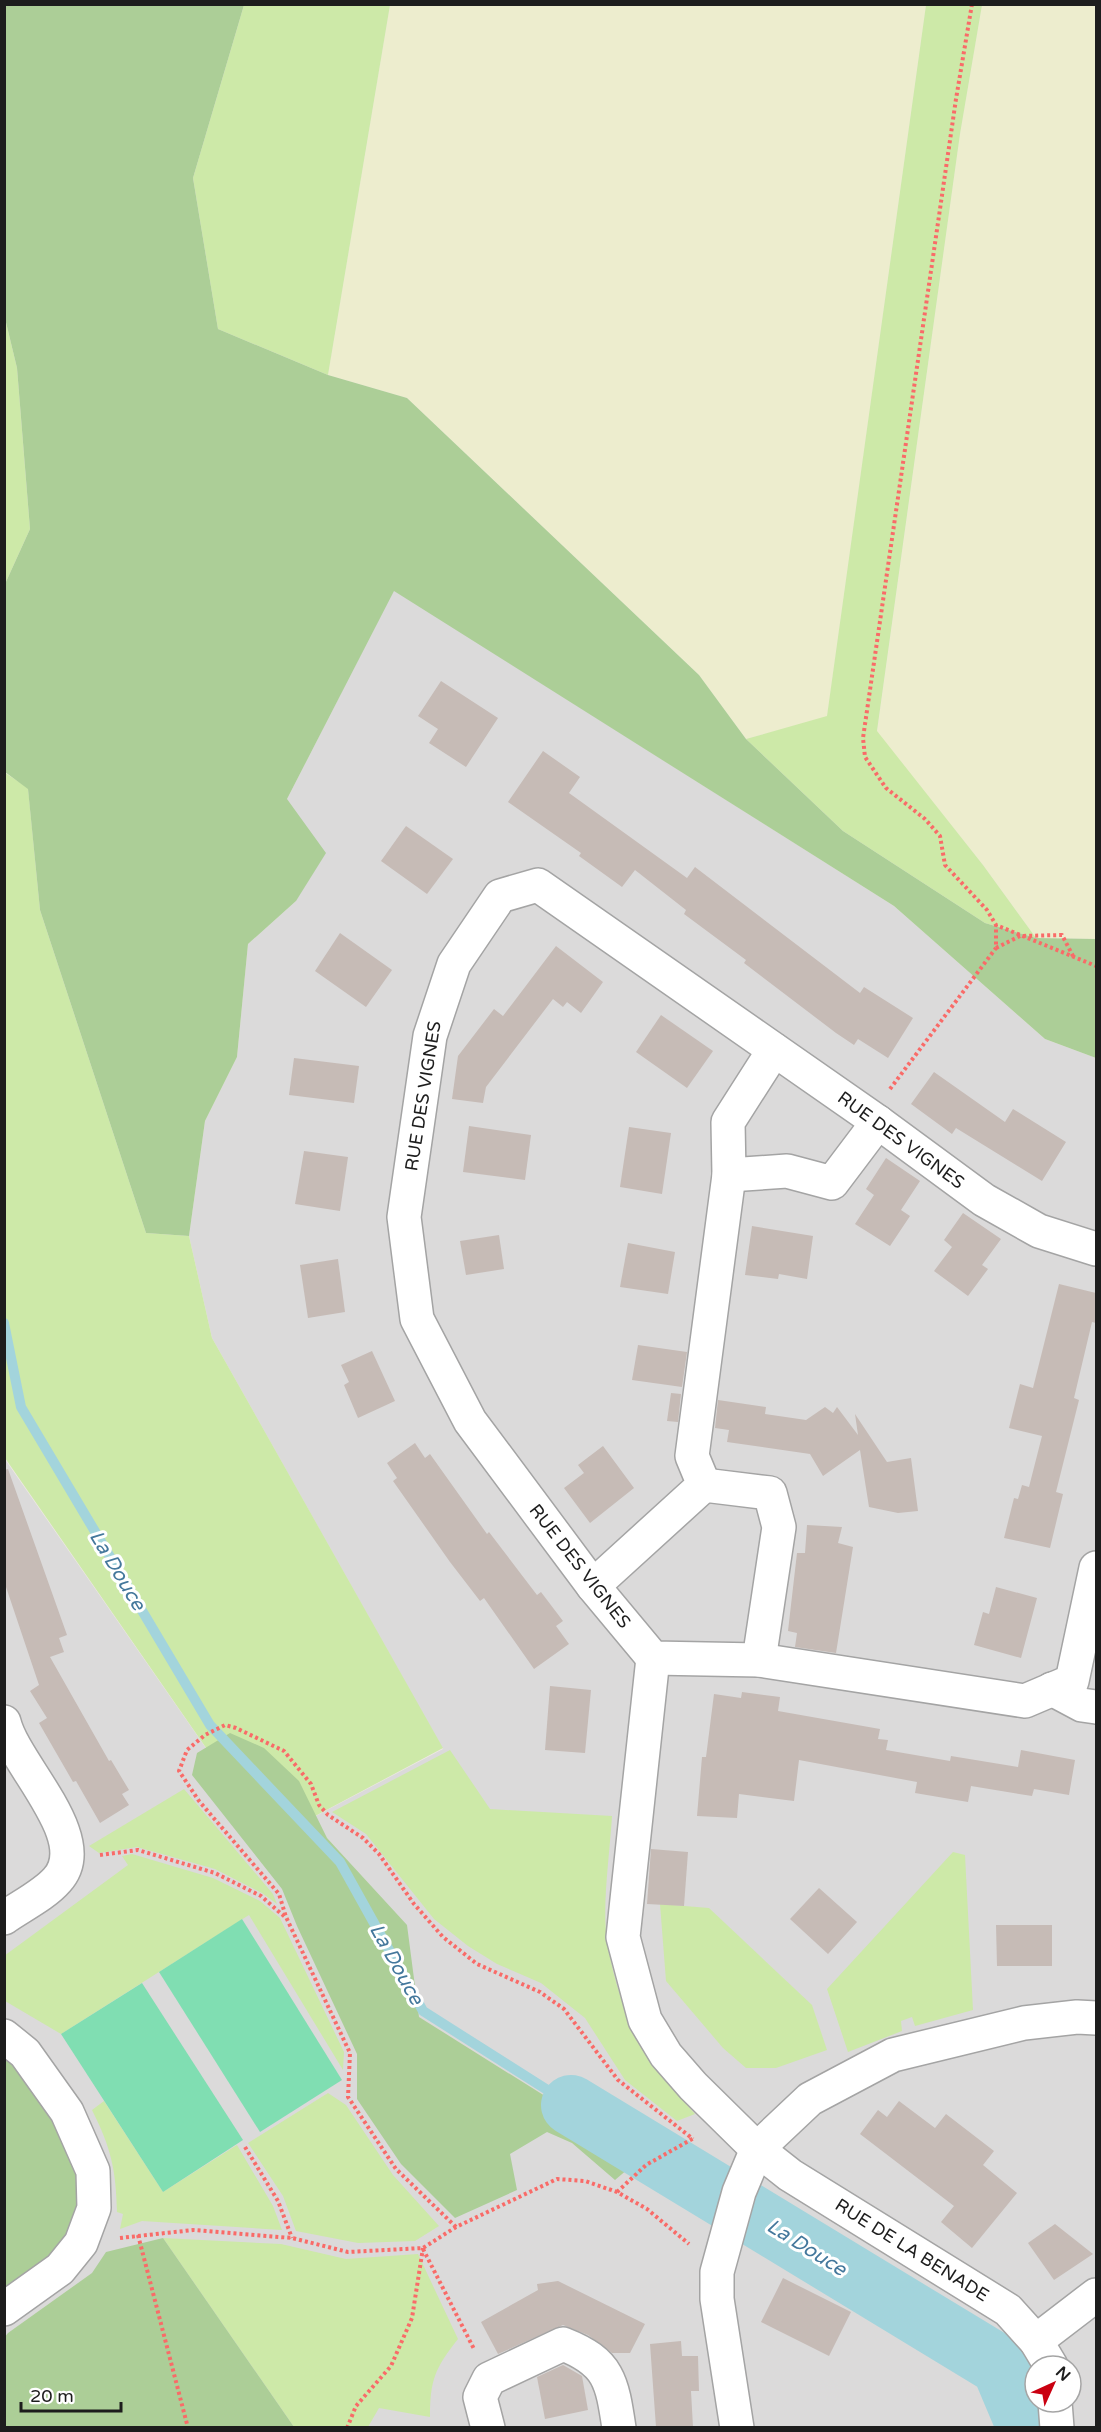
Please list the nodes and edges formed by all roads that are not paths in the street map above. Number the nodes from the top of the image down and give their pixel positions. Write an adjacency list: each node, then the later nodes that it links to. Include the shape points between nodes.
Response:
1 (774, 1050): 2 (street, RUE DES VIGNES); 3 (street, via 728,1122); 7 (street, RUE DES VIGNES, via 538,885 500,896 454,964 430,1036 404,1217 417,1319 470,1420)
2 (874, 1119): 3 (street, via 832,1183 787,1171); 4 (street, RUE DES VIGNES, via 984,1200 1039,1231)
3 (729, 1175): 5 (street, via 692,1456)
4 (1096, 1249)
5 (704, 1485): 7 (street); 9 (street, via 770,1493 779,1527)
6 (1096, 1568): 10 (street, via 1072,1681)
7 (593, 1586): 8 (street, RUE DES VIGNES)
8 (653, 1658): 9 (street); 16 (street, via 623,1937 645,2020 666,2055)
9 (759, 1660): 10 (street, via 1025,1701)
10 (1052, 1689): 11 (street, via 1082,1705)
11 (1096, 1707)
12 (4, 1722): 13 (street, via 63,1831 69,1858 58,1880)
13 (4, 1918)
14 (1096, 2018): 16 (street, via 1024,2022 892,2055 810,2099)
15 (4, 2036): 18 (street, via 25,2053 66,2112 93,2171 94,2208 81,2243 60,2269)
16 (758, 2149): 19 (street, RUE DE LA BENADE, via 790,2175 1008,2310); 22 (street, via 735,2204 717,2272 717,2299)
17 (1096, 2295): 19 (street)
18 (4, 2309)
19 (1044, 2353)
20 (488, 2427): 21 (street, via 480,2397 489,2379 563,2344 587,2353 605,2371)
21 (619, 2427)
22 (737, 2427)

